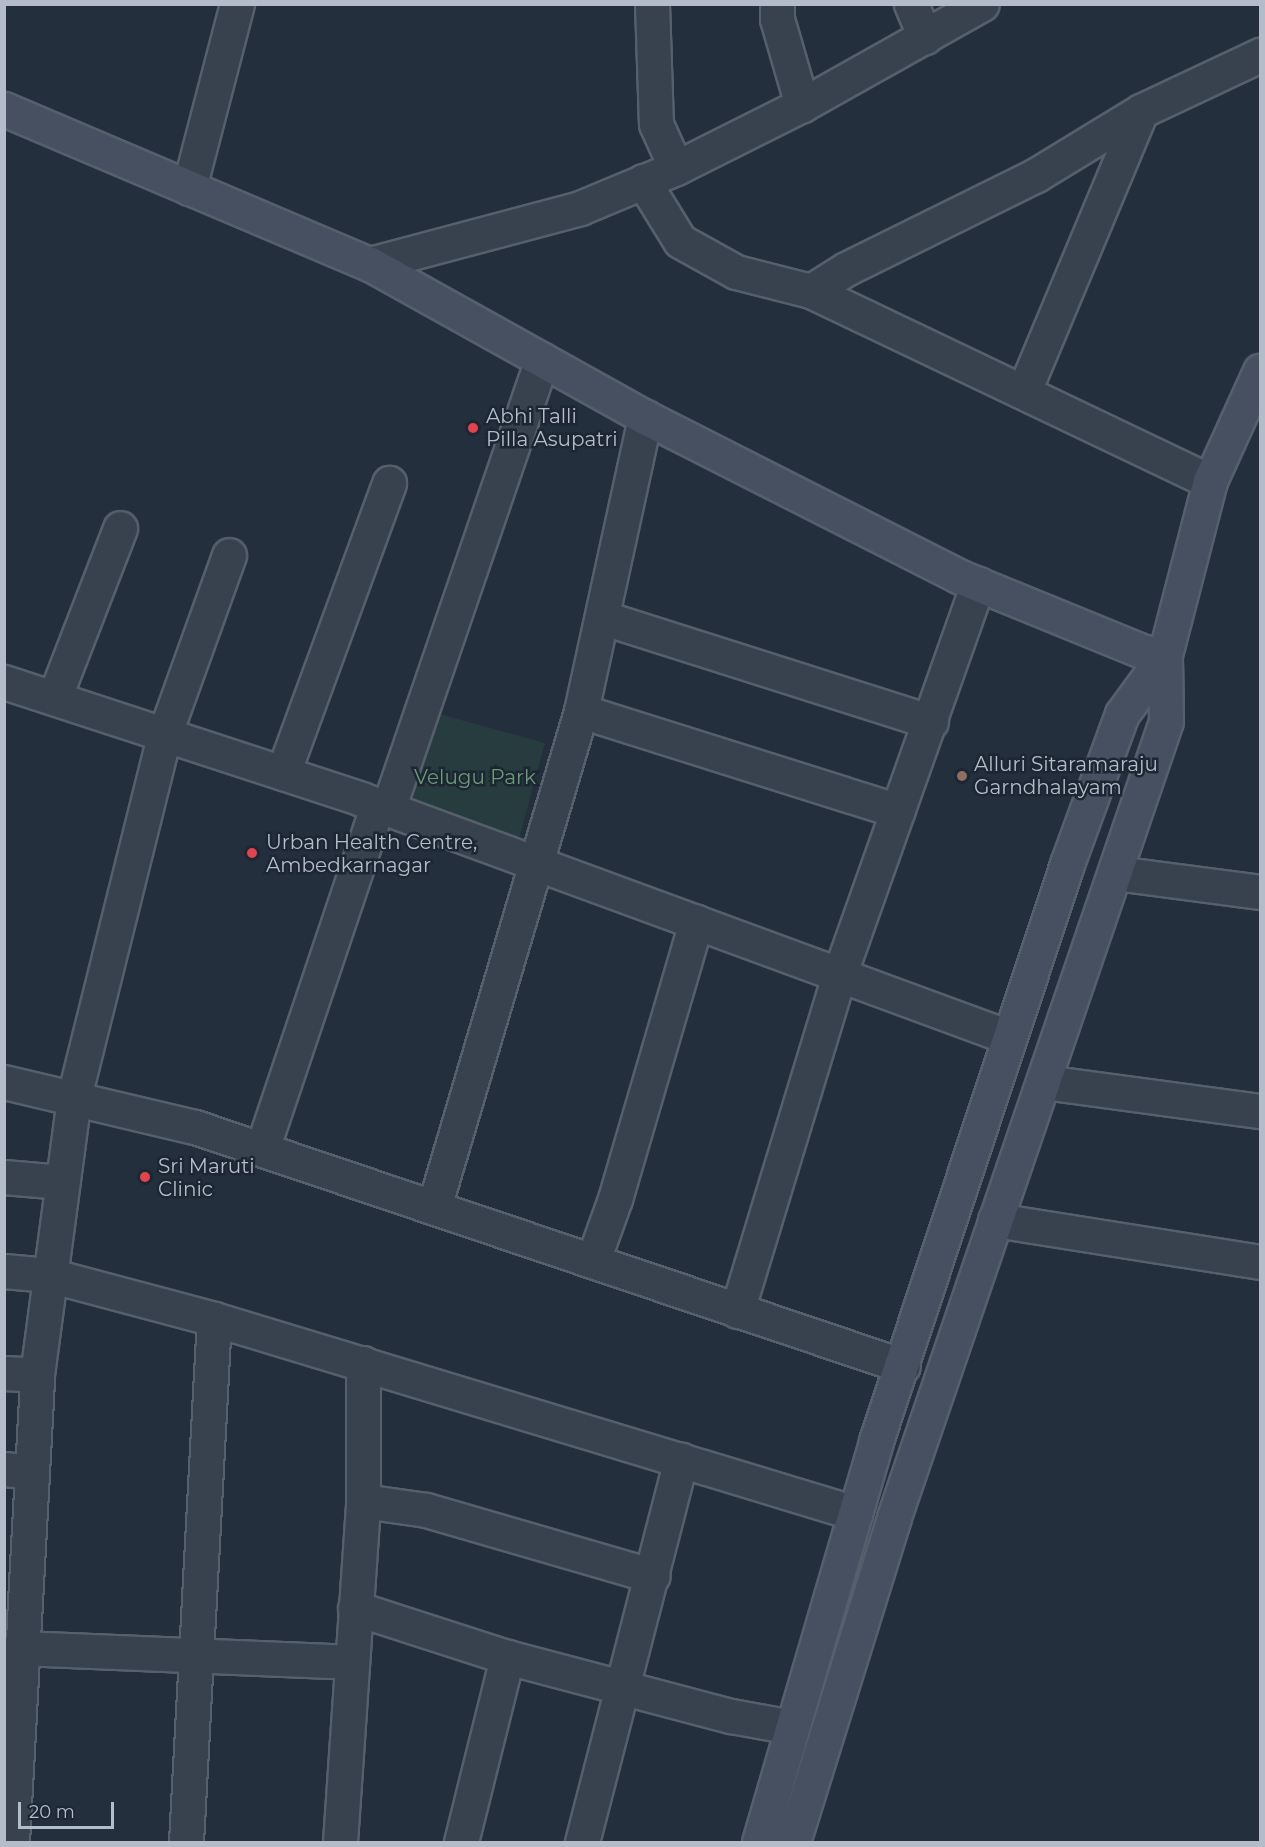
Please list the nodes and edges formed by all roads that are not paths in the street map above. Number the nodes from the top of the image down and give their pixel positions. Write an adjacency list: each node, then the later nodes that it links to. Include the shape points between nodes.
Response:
1 (237, 4): 13 (street)
2 (652, 4): 11 (street, via 656,124)
3 (777, 4): 8 (street, via 777,19)
4 (911, 4): 6 (street)
5 (982, 4): 6 (street)
6 (924, 37): 8 (street)
7 (1260, 55): 10 (street)
8 (802, 105): 11 (street)
9 (4, 109): 13 (main road)
10 (1141, 111): 15 (street, via 1036,175 846,269); 18 (street)
11 (676, 168): 12 (street)
12 (643, 182): 14 (street, via 580,208); 15 (street, via 680,241 736,272)
13 (189, 188): 14 (main road)
14 (370, 264): 16 (main road)
15 (811, 291): 18 (street)
16 (542, 360): 19 (main road); 33 (street)
17 (1259, 378): 20 (main road)
18 (1024, 391): 20 (street)
19 (645, 417): 24 (main road); 25 (street)
20 (1210, 481): 26 (main road)
21 (389, 483): 32 (street)
22 (120, 528): 28 (street)
23 (229, 555): 31 (street)
24 (978, 584): 26 (main road, via 1144,652); 30 (street)
25 (604, 618): 29 (street); 30 (street)
26 (1165, 655): 36 (main road, via 1166,721); 40 (main road, via 1122,714)
27 (4, 682): 28 (street)
28 (55, 696): 31 (street)
29 (581, 711): 34 (street); 35 (street)
30 (931, 723): 34 (street)
31 (165, 733): 32 (street); 43 (street)
32 (283, 773): 33 (street)
33 (383, 807): 35 (street); 45 (street)
34 (898, 812): 39 (street)
35 (539, 864): 38 (street); 48 (street)
36 (1116, 873): 37 (street); 42 (main road)
37 (1260, 892)
38 (696, 922): 39 (street); 50 (street)
39 (840, 973): 40 (street); 54 (street)
40 (1009, 1037): 57 (main road)
41 (4, 1082): 43 (street)
42 (1045, 1082): 44 (street); 49 (main road)
43 (74, 1097): 45 (street, via 195,1127); 47 (street)
44 (1260, 1111)
45 (262, 1149): 48 (street)
46 (4, 1177): 47 (street)
47 (62, 1182): 53 (street)
48 (434, 1207): 50 (street)
49 (995, 1220): 51 (street); 79 (main road, via 894,1517)
50 (593, 1260): 54 (street)
51 (1260, 1263)
52 (4, 1271): 53 (street)
53 (49, 1275): 55 (street); 59 (street)
54 (737, 1311): 57 (street)
55 (214, 1319): 56 (street); 69 (street)
56 (363, 1363): 60 (street); 62 (street)
57 (903, 1366): 63 (main road)
58 (4, 1372): 59 (street)
59 (37, 1375): 61 (street)
60 (681, 1460): 63 (street); 65 (street)
61 (18, 1470): 64 (street)
62 (363, 1501): 65 (street, via 426,1510); 66 (street)
63 (855, 1512): 72 (main road)
64 (14, 1565): 67 (street)
65 (652, 1576): 71 (street)
66 (355, 1608): 68 (street); 70 (street)
67 (19, 1648): 69 (street); 73 (street)
68 (507, 1657): 71 (street); 76 (street)
69 (197, 1658): 70 (street); 74 (street)
70 (350, 1662): 75 (street)
71 (620, 1687): 72 (street); 77 (street)
72 (792, 1727): 78 (main road)
73 (12, 1842)
74 (186, 1842)
75 (340, 1842)
76 (461, 1842)
77 (582, 1842)
78 (759, 1842)
79 (793, 1842)

